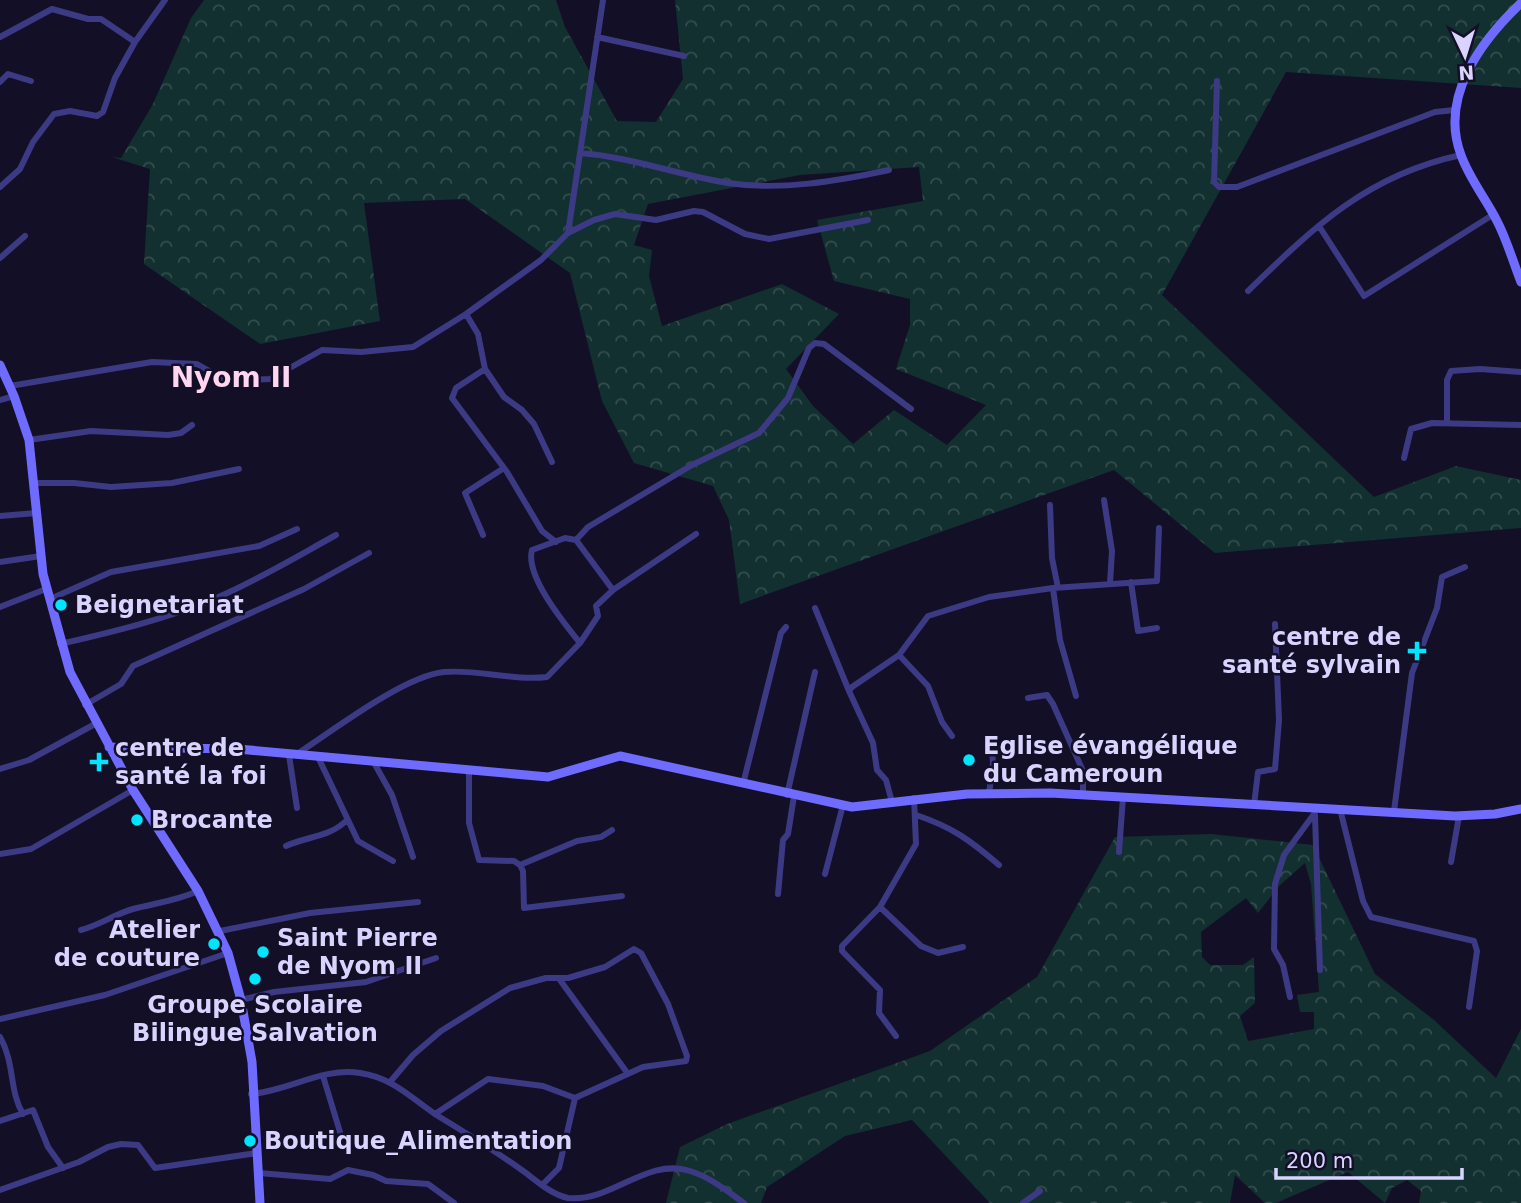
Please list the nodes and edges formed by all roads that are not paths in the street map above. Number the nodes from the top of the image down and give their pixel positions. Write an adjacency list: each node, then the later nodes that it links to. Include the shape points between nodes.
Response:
1 (165, 0): 6 (street)
2 (603, 0): 5 (street)
3 (1521, 3): 11 (street, via 1487,40 1462,83)
4 (0, 37): 6 (street, via 52,9 101,19)
5 (597, 37): 7 (street); 12 (street)
6 (135, 42): 15 (street, via 103,112 97,116 70,111 54,114 20,169)
7 (684, 56)
8 (31, 81): 10 (street, via 8,74)
9 (1217, 81): 11 (street, via 1214,182 1219,187 1237,187 1435,112)
10 (0, 82)
11 (1455, 110): 13 (street, via 1454,130)
12 (580, 153): 14 (street, via 618,156 730,183 779,185); 19 (street)
13 (1461, 155): 16 (street); 18 (street, via 1382,180)
14 (889, 170)
15 (0, 187)
16 (1494, 214): 18 (street, via 1364,296); 22 (street)
17 (868, 220): 19 (street, via 769,239 745,234 694,211 656,220 615,214)
18 (1319, 226): 23 (street)
19 (568, 233): 24 (street, via 541,260)
20 (25, 236): 21 (street)
21 (0, 258)
22 (1521, 282)
23 (1248, 291)
24 (466, 314): 26 (street, via 478,334); 28 (street, via 413,347 322,350 270,379 227,381 197,363 152,362)
25 (0, 365): 28 (street)
26 (485, 369): 37 (street, via 504,397 534,425); 38 (street, via 456,388 452,398)
27 (1521, 372): 32 (street, via 1451,371)
28 (10, 386): 29 (street)
29 (15, 396): 30 (street); 35 (street)
30 (0, 400)
31 (911, 410): 50 (street, via 824,344 815,343 788,398 759,433 692,465 588,527)
32 (1447, 423): 34 (street); 36 (street, via 1411,429)
33 (192, 425): 35 (street, via 168,435 91,431)
34 (1521, 425)
35 (29, 440): 40 (street)
36 (1404, 458)
37 (552, 462)
38 (504, 468): 49 (street, via 465,494); 51 (street, via 542,531)
39 (239, 469): 40 (street, via 172,483 111,487 74,482)
40 (34, 484): 43 (street)
41 (1104, 500): 57 (street, via 1112,551)
42 (1050, 505): 58 (street)
43 (37, 513): 44 (street); 53 (street)
44 (0, 516)
45 (1159, 528): 56 (street, via 1160,576 1157,581)
46 (297, 529): 60 (street, via 259,546 111,572)
47 (696, 534): 59 (street)
48 (336, 535): 67 (street, via 213,599 124,629)
49 (484, 535)
50 (576, 540): 51 (street); 59 (street)
51 (556, 542): 66 (street, via 533,550 531,561 553,610)
52 (369, 553): 73 (street, via 304,589 133,666 121,684)
53 (41, 556): 54 (street); 60 (street)
54 (0, 562)
55 (1465, 567): 97 (street, via 1442,577 1437,608 1416,657)
56 (1131, 582): 57 (street); 65 (street, via 1138,631)
57 (1110, 583): 58 (street)
58 (1056, 588): 68 (street, via 989,597 929,616); 71 (street, via 1060,640)
59 (613, 590): 66 (street, via 596,606 598,616)
60 (48, 594): 61 (street); 67 (street)
61 (0, 607)
62 (815, 608): 70 (street)
63 (1275, 624): 92 (street, via 1279,720 1275,769 1258,772)
64 (786, 627): 83 (street)
65 (1157, 628)
66 (580, 643): 78 (street, via 547,677 446,672 420,680)
67 (60, 644): 73 (street)
68 (899, 655): 70 (street); 75 (street, via 928,686)
69 (814, 672): 86 (street)
70 (849, 691): 90 (street, via 873,743 877,770 886,780)
71 (1076, 696)
72 (1028, 698): 87 (street, via 1047,695 1053,704 1082,766)
73 (85, 705): 74 (street)
74 (95, 724): 77 (street); 81 (street, via 29,760)
75 (952, 736)
76 (990, 740): 85 (street)
77 (109, 747): 78 (street, via 195,747); 84 (street)
78 (293, 755): 79 (street); 94 (street)
79 (318, 757): 80 (street); 100 (street)
80 (373, 761): 82 (street); 105 (street, via 392,795)
81 (0, 769)
82 (469, 771): 83 (street, via 548,777 620,755); 108 (street, via 469,823 477,858)
83 (743, 784): 86 (street)
84 (134, 790): 104 (street, via 31,849); 111 (street)
85 (989, 794): 87 (street); 89 (street)
86 (790, 795): 91 (street); 112 (street)
87 (1083, 796): 88 (street)
88 (1123, 797): 92 (street); 103 (street)
89 (914, 798): 90 (street); 98 (street)
90 (892, 802): 91 (street)
91 (843, 805): 110 (street)
92 (1254, 805): 96 (street)
93 (1339, 807): 96 (street); 97 (street); 125 (street, via 1371,917 1474,941 1477,951)
94 (297, 808)
95 (1521, 809): 99 (street)
96 (1314, 810): 121 (street); 123 (street, via 1284,855 1275,884 1274,949)
97 (1394, 810): 99 (street)
98 (916, 815): 109 (street, via 969,838); 115 (street, via 916,844)
99 (1459, 816): 107 (street)
100 (347, 821): 102 (street, via 324,836); 106 (street, via 362,845)
101 (612, 830): 108 (street)
102 (286, 846)
103 (1119, 852)
104 (0, 854)
105 (413, 857)
106 (393, 861)
107 (1451, 862)
108 (520, 865): 113 (street, via 524,908)
109 (999, 865)
110 (825, 874)
111 (198, 891): 116 (street, via 167,904 132,909); 117 (street)
112 (778, 894)
113 (622, 896)
114 (418, 902): 117 (street, via 310,913)
115 (880, 907): 118 (street, via 921,946 938,953); 127 (street, via 842,949 880,990 879,1013)
116 (81, 930)
117 (220, 932): 119 (street)
118 (962, 947)
119 (228, 953): 124 (street); 126 (street, via 105,995)
120 (436, 958): 124 (street, via 366,982)
121 (1320, 970)
122 (561, 980): 129 (street); 129 (street, via 604,967 634,949 645,958 668,1003 687,1059); 131 (street, via 546,978 515,985 467,1012 413,1055)
123 (1290, 997)
124 (241, 1000): 132 (street, via 252,1062)
125 (1469, 1007)
126 (0, 1018)
127 (896, 1036)
128 (0, 1037): 134 (street)
129 (628, 1074): 133 (street)
130 (323, 1076): 131 (street, via 359,1073); 132 (street); 137 (street)
131 (390, 1082): 135 (street)
132 (251, 1094): 138 (street)
133 (575, 1098): 135 (street, via 549,1087 493,1078 477,1083); 141 (street, via 559,1168)
134 (23, 1114): 136 (street); 139 (street, via 33,1110 48,1147)
135 (435, 1114): 141 (street, via 474,1135)
136 (0, 1121)
137 (340, 1132)
138 (257, 1153): 139 (street, via 155,1168 138,1145 121,1144); 140 (street)
139 (63, 1168): 142 (street)
140 (260, 1173): 145 (street); 146 (street, via 330,1179 348,1170 386,1181 428,1184)
141 (542, 1185): 144 (street)
142 (0, 1190)
143 (1040, 1191): 148 (street)
144 (564, 1200): 147 (street, via 596,1198 636,1178 678,1169 713,1181)
145 (260, 1203)
146 (454, 1203)
147 (744, 1203)
148 (1023, 1203)

